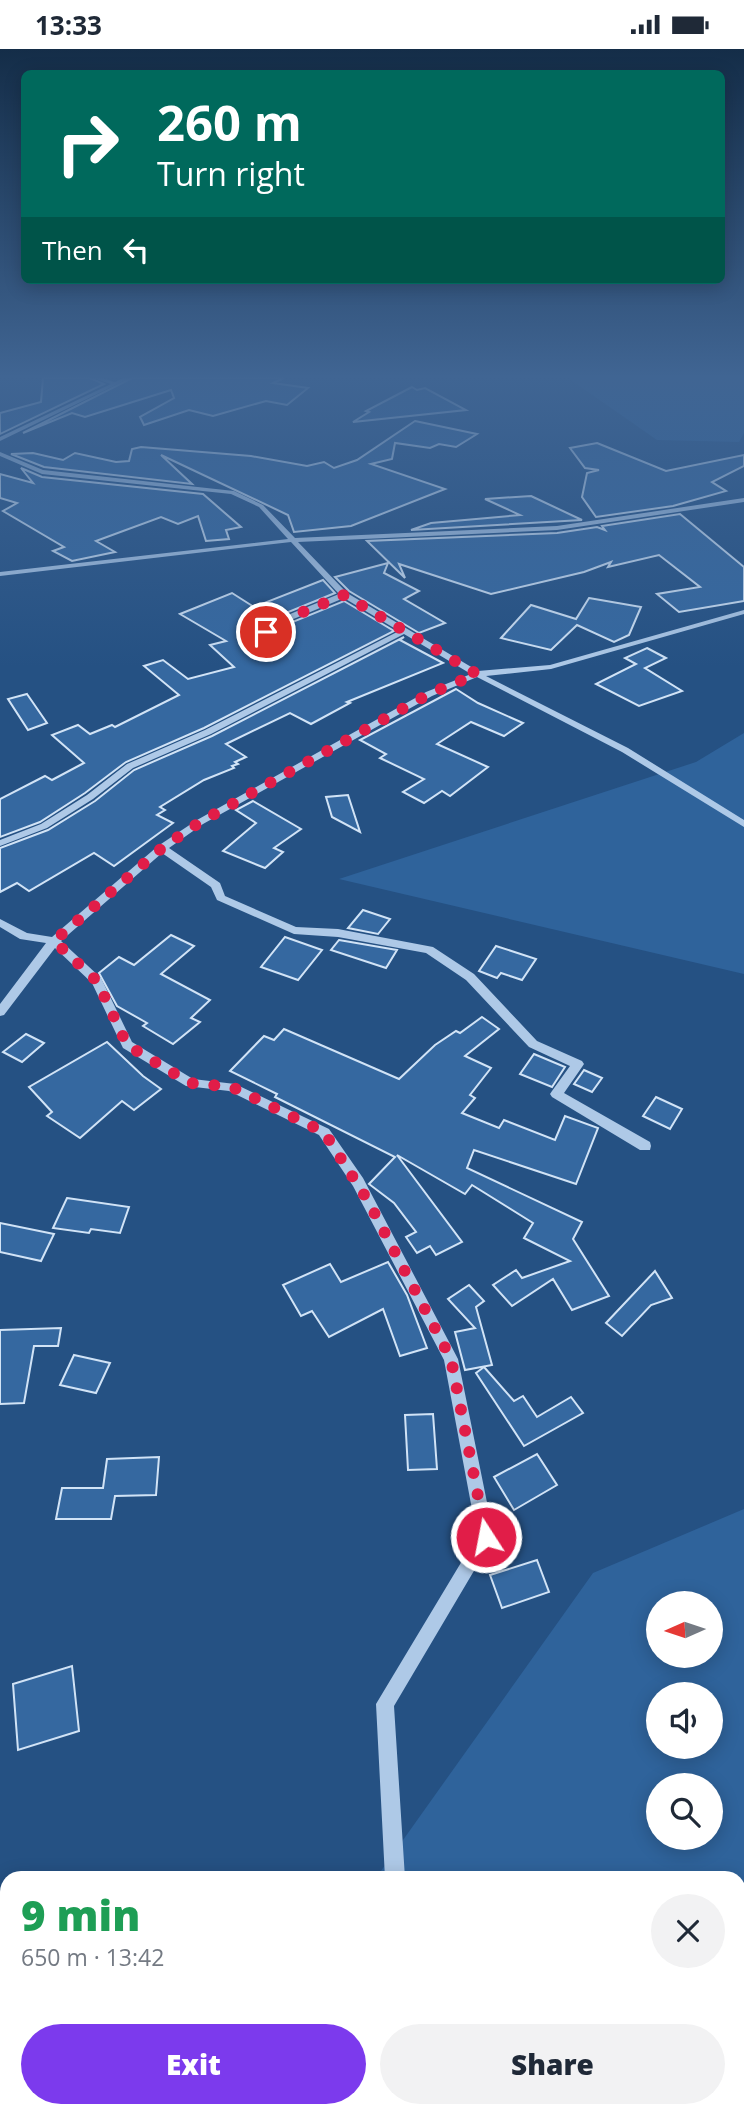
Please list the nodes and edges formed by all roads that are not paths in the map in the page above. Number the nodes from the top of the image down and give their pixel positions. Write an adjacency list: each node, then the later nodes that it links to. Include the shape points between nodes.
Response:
1 (65, 474): 3 (street, via 232,492 261,506)
2 (744, 500): 3 (street, via 557,529)
3 (293, 540): 4 (street); 5 (street)
4 (0, 574)
5 (344, 595): 7 (street); 8 (street, via 276,623 266,632)
6 (744, 612): 9 (street, via 551,667)
7 (404, 631): 9 (street); 11 (street, via 208,732 130,766 44,826)
8 (264, 646)
9 (477, 674): 10 (street, via 625,750); 12 (street, via 370,726)
10 (744, 824)
11 (0, 843)
12 (162, 848): 14 (street); 16 (street, via 216,885 221,898 294,930 429,950 470,977 533,1044 578,1064 556,1094)
13 (0, 922): 14 (street, via 24,936)
14 (54, 941): 15 (street); 17 (street, via 97,981 127,1045 190,1083 232,1087 324,1132 370,1205 451,1359 486,1537 385,1704)
15 (0, 1012)
16 (645, 1146)
17 (395, 1871)

